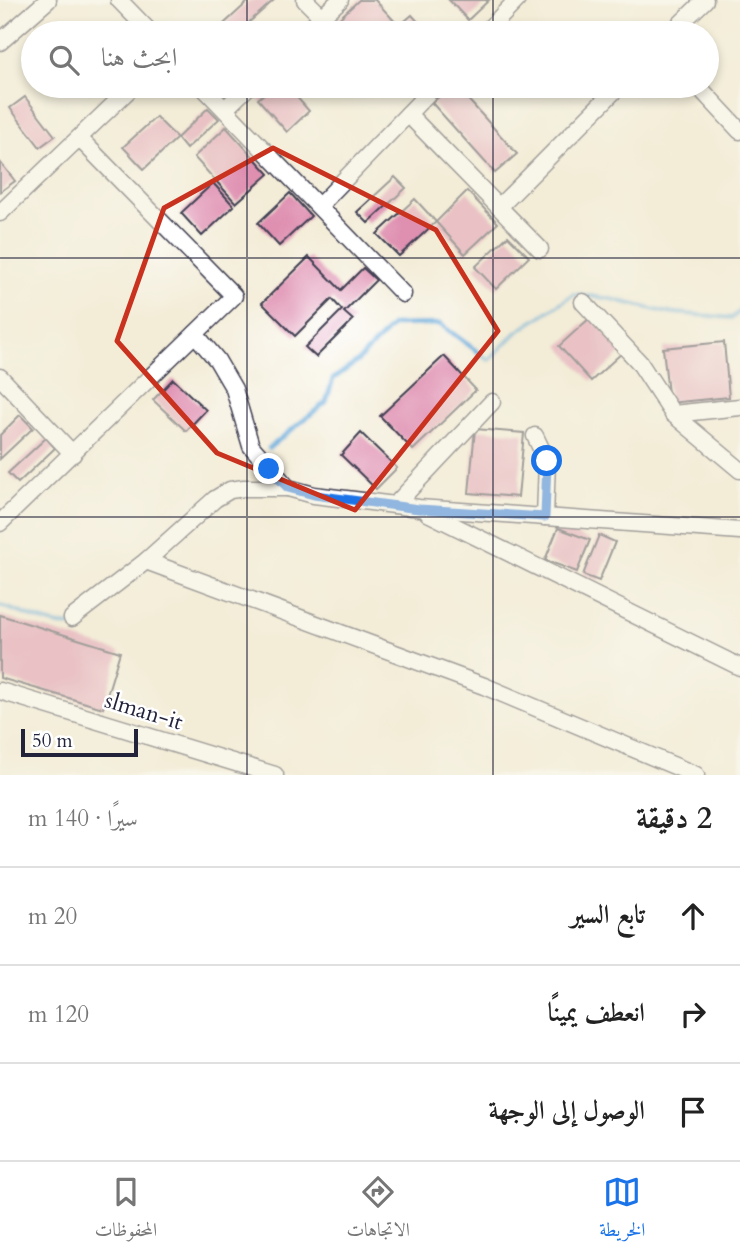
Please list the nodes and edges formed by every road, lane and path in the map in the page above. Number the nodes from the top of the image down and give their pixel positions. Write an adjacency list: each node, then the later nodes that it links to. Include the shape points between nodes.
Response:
1 (48, 0): 8 (street)
2 (119, 0): 9 (street)
3 (305, 0): 7 (street)
4 (340, 0): 7 (street)
5 (517, 0): 11 (street)
6 (705, 0): 12 (street)
7 (322, 17): 10 (street)
8 (24, 21)
9 (139, 21)
10 (318, 21)
11 (497, 21)
12 (683, 21)
13 (21, 24): 14 (street)
14 (0, 42)
15 (121, 98): 24 (street)
16 (214, 98): 21 (street)
17 (236, 98): 21 (street)
18 (423, 98): 22 (street)
19 (607, 98): 26 (street)
20 (709, 98): 23 (street)
21 (225, 109): 25 (street)
22 (408, 114): 25 (street); 26 (street)
23 (740, 131)
24 (79, 138): 27 (street); 31 (street, via 234,296)
25 (318, 206): 29 (street)
26 (499, 207): 28 (street)
27 (0, 213)
28 (540, 249)
29 (403, 294)
30 (583, 302): 35 (street, via 639,362)
31 (195, 334): 37 (street); 39 (street, via 234,388 251,446)
32 (0, 377): 37 (street)
33 (492, 402): 40 (street)
34 (740, 407): 35 (street)
35 (673, 415): 38 (street)
36 (535, 436): 42 (street, via 547,461)
37 (74, 454): 43 (street)
38 (740, 470)
39 (288, 488): 40 (street); 46 (street, via 230,490)
40 (395, 505): 41 (street)
41 (419, 509): 42 (street); 48 (street)
42 (545, 517): 44 (street)
43 (0, 523)
44 (733, 532): 45 (street)
45 (740, 542)
46 (146, 561): 47 (street); 51 (street, via 484,687)
47 (72, 618)
48 (740, 667)
49 (0, 691): 50 (street, slman-it)
50 (275, 775)
51 (696, 775)

